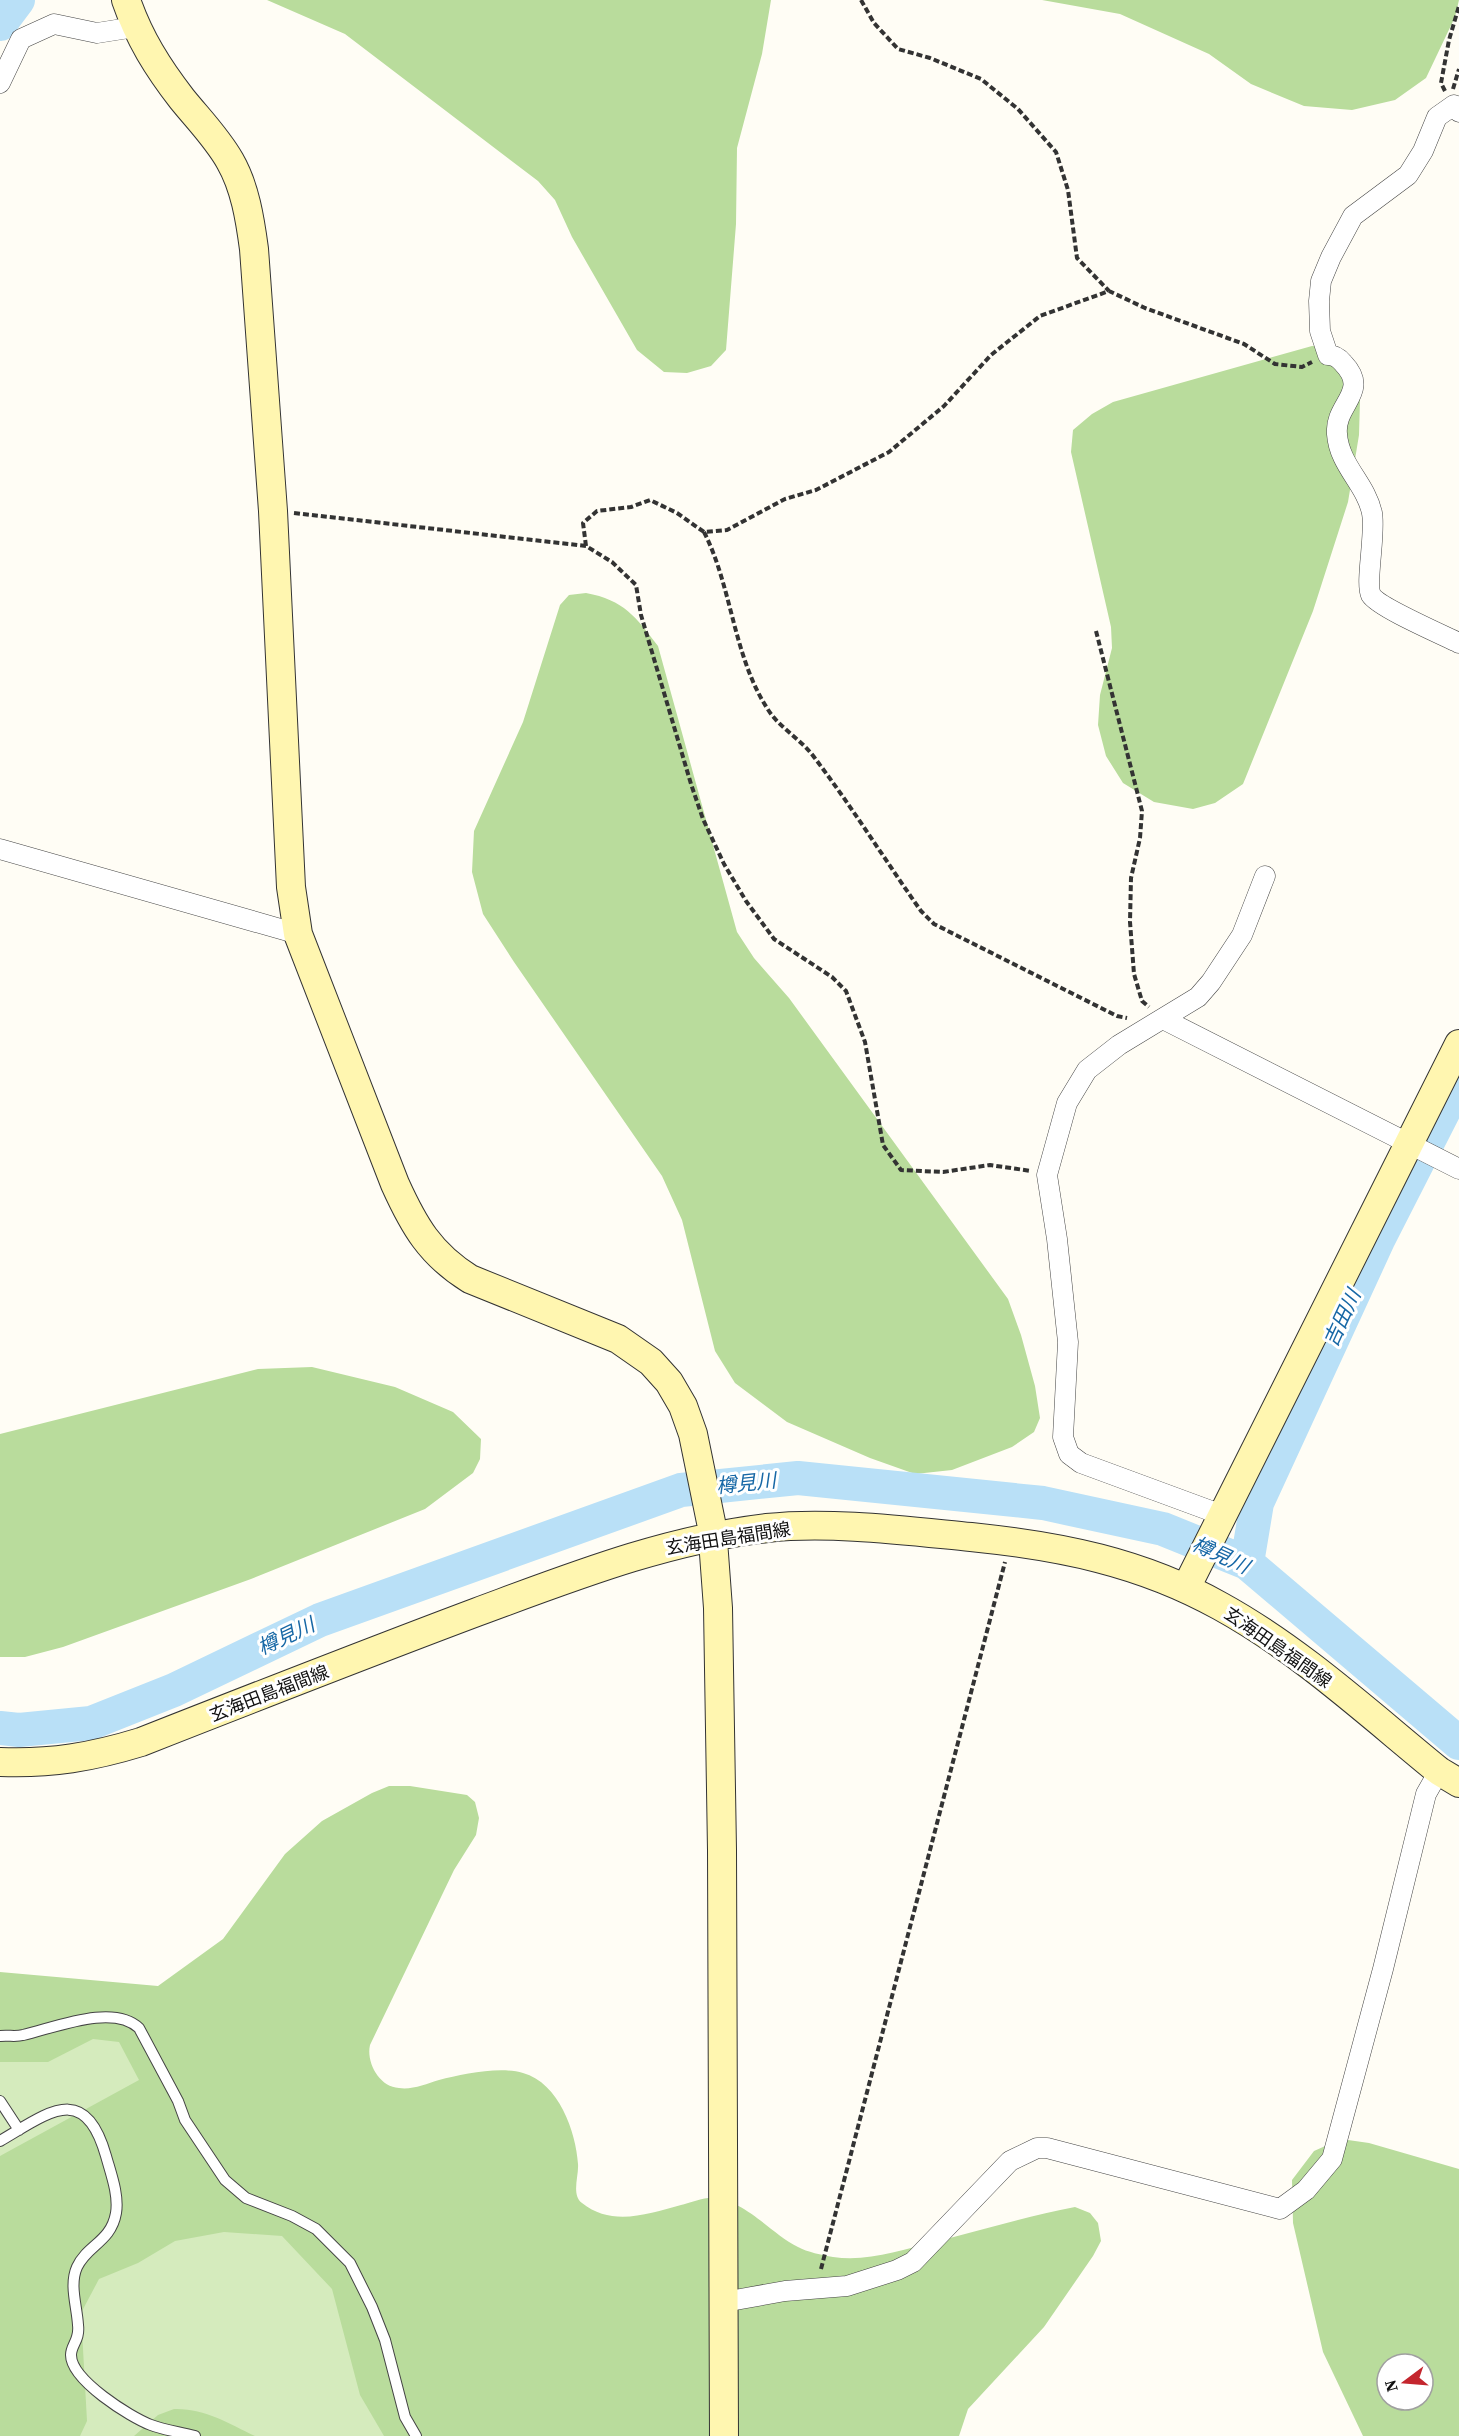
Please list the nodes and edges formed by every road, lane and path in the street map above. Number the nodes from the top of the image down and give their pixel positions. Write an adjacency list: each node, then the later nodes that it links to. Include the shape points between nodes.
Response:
1 (126, 0): 4 (street)
2 (861, 0): 7 (path, via 874,23 898,50 930,58 981,79 1018,109 1056,152 1068,190 1077,258)
3 (1459, 6): 6 (path, via 1441,83)
4 (135, 27): 5 (street, via 97,33 54,24 21,39); 9 (street, via 150,55 219,143 241,185 254,249)
5 (0, 83)
6 (1456, 108): 8 (street, via 1437,117 1408,175 1353,216 1331,257 1321,281 1319,301 1320,331)
7 (1109, 291): 8 (path, via 1144,308 1244,344 1275,364 1302,367); 10 (path, via 1040,316 991,355 944,406 888,452 727,530)
8 (1328, 355): 13 (street, via 1349,369 1354,381 1354,391 1339,417 1336,432 1345,464 1372,512 1370,594)
9 (273, 511): 11 (path); 16 (street, via 291,887)
10 (704, 532): 11 (path, via 650,500 597,511 583,524); 17 (path, via 714,552 751,677 767,708 782,728 813,755 921,911 934,924 1117,1016)
11 (586, 546): 21 (path, via 612,562 636,585 641,615 691,784 724,864 774,939 832,977 846,991 865,1042 884,1144 901,1170 943,1172 990,1165)
12 (1096, 631): 17 (path, via 1142,811 1131,878 1134,974 1142,1001)
13 (1459, 643)
14 (0, 849): 16 (street)
15 (1265, 876): 17 (street, via 1242,935 1227,961 1198,997)
16 (298, 934): 23 (street, via 411,1220 451,1268 618,1339 651,1362 683,1406 693,1434)
17 (1163, 1019): 19 (street); 21 (street, via 1087,1070 1067,1102)
18 (1459, 1044): 19 (street)
19 (1409, 1143): 20 (street); 22 (street)
20 (1459, 1168)
21 (1047, 1175): 22 (street, via 1068,1342 1063,1437 1069,1454 1080,1463)
22 (1220, 1520): 25 (street)
23 (712, 1532): 24 (street, 玄海田島福間線, via 819,1526); 26 (street, 玄海田島福間線, via 566,1579 141,1742 58,1762); 33 (street, via 718,1608 722,1850)
24 (1011, 1541): 25 (street, 玄海田島福間線); 32 (path)
25 (1189, 1582): 27 (street, 玄海田島福間線, via 1300,1659)
26 (0, 1762)
27 (1449, 1777): 32 (street, via 1426,1794 1340,2137 1332,2159 1306,2190 1280,2209 1037,2148 1010,2161 913,2262 836,2288)
28 (0, 2036): 35 (lane, via 19,2036 103,2017 132,2022 139,2028 185,2120 225,2180 246,2198 311,2225 350,2263 385,2340 405,2416)
29 (0, 2101): 30 (lane)
30 (19, 2130): 31 (lane); 34 (lane, via 42,2117 67,2110 85,2114 96,2128 114,2186 116,2212 110,2232 81,2259 74,2273 79,2333 71,2355 78,2373 90,2386 134,2416 151,2425)
31 (0, 2141)
32 (817, 2287): 33 (street)
33 (724, 2302): 36 (street)
34 (195, 2436)
35 (416, 2436)
36 (724, 2436)

